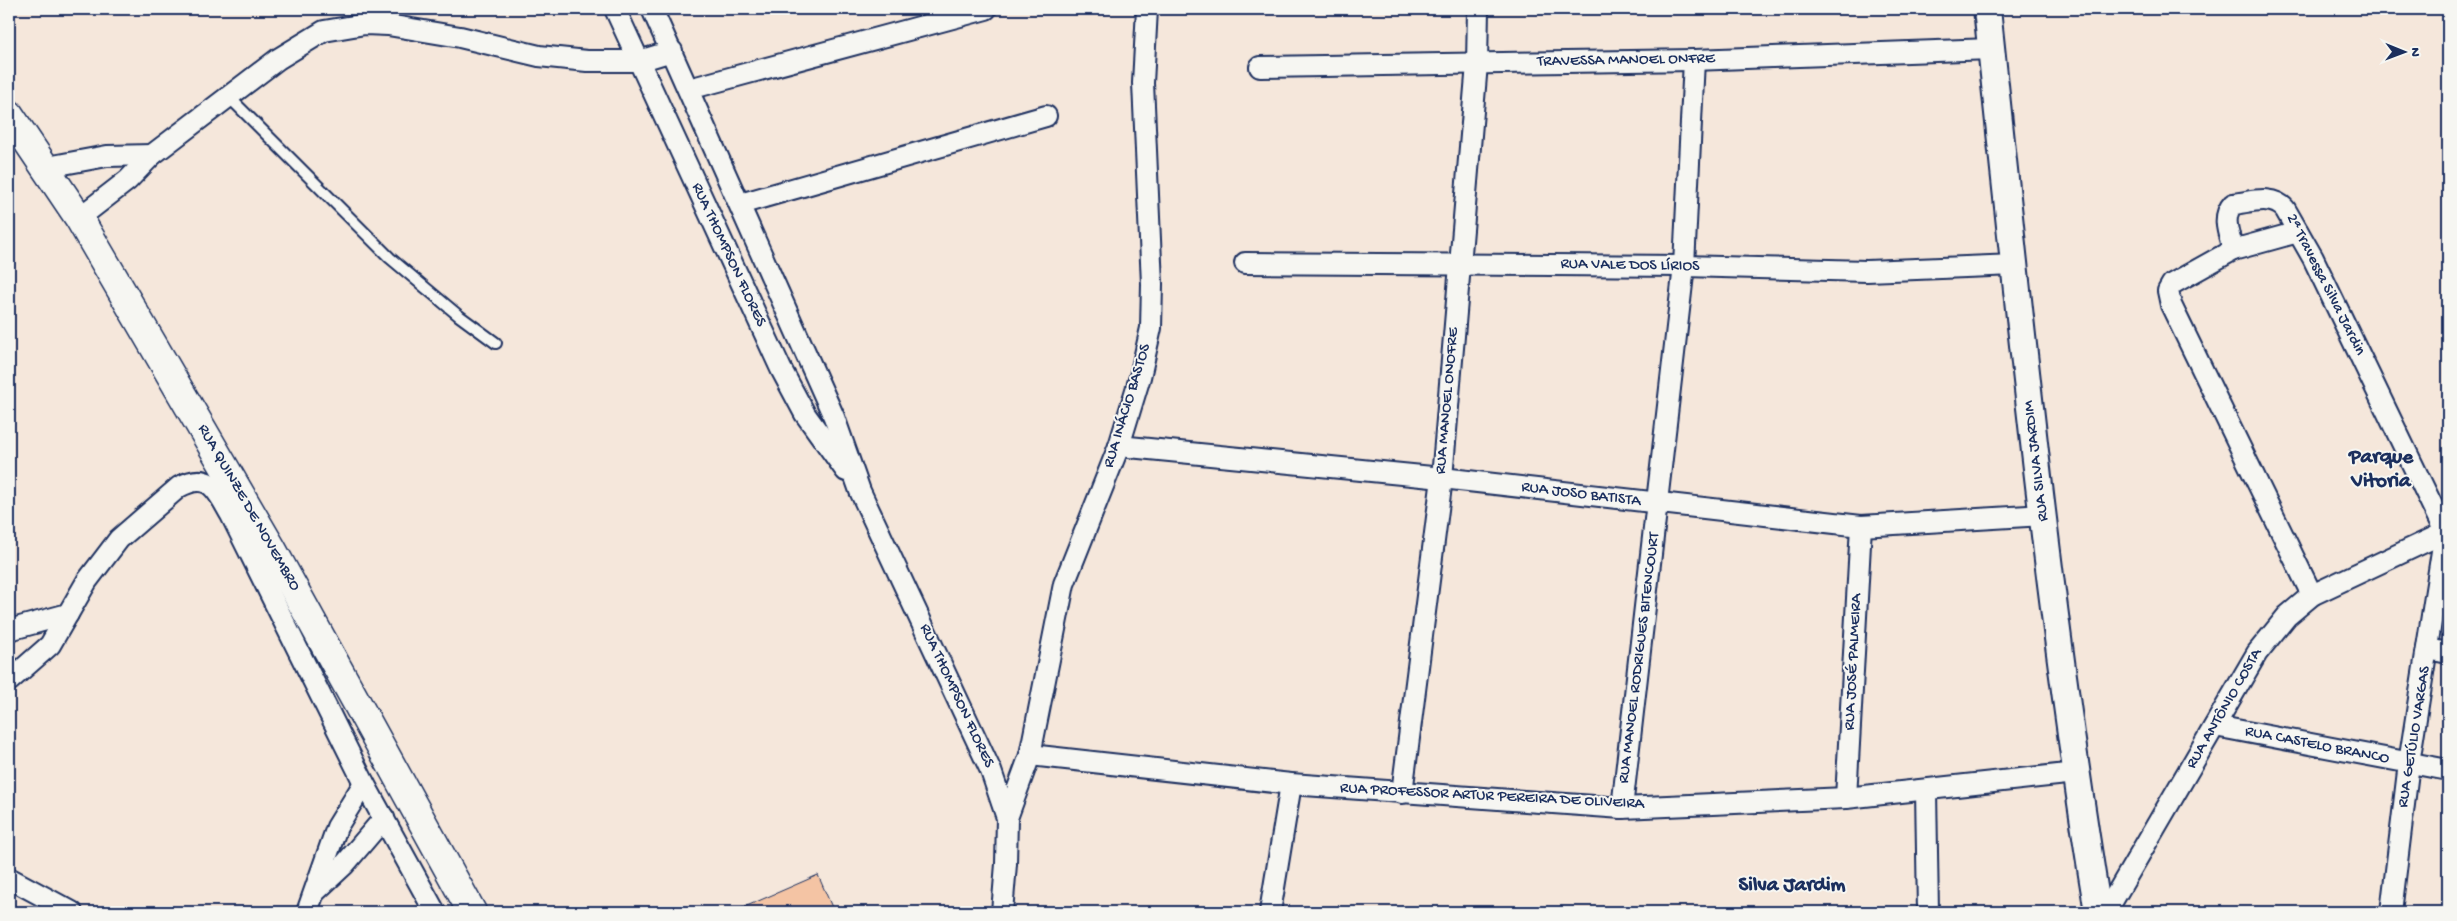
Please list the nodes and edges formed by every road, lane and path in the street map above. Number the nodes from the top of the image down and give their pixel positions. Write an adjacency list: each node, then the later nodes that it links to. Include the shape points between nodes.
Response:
1 (615, 9): 10 (street, RUA THOMPSON FLORES)
2 (652, 9): 8 (street, RUA THOMPSON FLORES)
3 (986, 9): 13 (street)
4 (1147, 9): 29 (street, RUA INÁCIO BASTOS, via 1143,83 1151,328)
5 (1478, 9): 11 (street, RUA MANOEL ONOFRE)
6 (1987, 9): 7 (street, RUA SILVA JARDIM)
7 (1991, 49): 9 (street, TRAVESSA MANOEL ONFRE); 26 (street, RUA SILVA JARDIM)
8 (672, 51): 10 (street); 13 (street, RUA THOMPSON FLORES)
9 (1694, 60): 11 (street, TRAVESSA MANOEL ONFRE); 27 (street, RUA MANOEL RODRIGUES BITENCOURT)
10 (639, 61): 14 (street, via 562,59 412,28 365,24 324,31 307,39); 21 (street, RUA THOMPSON FLORES)
11 (1477, 64): 12 (street, TRAVESSA MANOEL ONFRE); 25 (street, RUA MANOEL ONOFRE)
12 (1260, 67)
13 (690, 89): 19 (street, RUA THOMPSON FLORES)
14 (229, 97): 17 (street); 28 (lane, via 390,258)
15 (9, 114): 18 (main road, RUA QUINZE DE NOVEMBRO)
16 (1046, 116): 19 (street)
17 (152, 155): 18 (street, via 107,156); 20 (street, via 128,180)
18 (47, 167): 20 (main road, RUA QUINZE DE NOVEMBRO)
19 (743, 211): 21 (street); 31 (street, RUA THOMPSON FLORES, via 834,416)
20 (79, 218): 60 (main road, RUA QUINZE DE NOVEMBRO, via 271,547)
21 (716, 229): 31 (street, RUA THOMPSON FLORES, via 805,414)
22 (2298, 232): 23 (street); 23 (street, 2ª Travessa Silva Jardin, via 2280,203 2268,199 2234,204 2226,218); 35 (street, 2ª Travessa Silva Jardin, via 2314,258)
23 (2233, 250): 36 (street, via 2172,284 2168,291 2171,305)
24 (1245, 263): 25 (street, RUA VALE DOS LÍRIOS)
25 (1461, 264): 27 (street, RUA VALE DOS LÍRIOS); 30 (street, RUA MANOEL ONOFRE)
26 (2015, 264): 27 (street, RUA VALE DOS LÍRIOS, via 1867,271); 33 (street, RUA SILVA JARDIM)
27 (1684, 266): 32 (street, RUA MANOEL RODRIGUES BITENCOURT)
28 (496, 343)
29 (1119, 446): 30 (street, RUA JOSO BATISTA); 43 (street, RUA INÁCIO BASTOS, via 1064,584)
30 (1442, 478): 32 (street, RUA JOSO BATISTA); 50 (street, RUA MANOEL ONOFRE)
31 (860, 491): 54 (street, RUA THOMPSON FLORES, via 991,771)
32 (1658, 504): 34 (street, RUA JOSO BATISTA); 52 (street, RUA MANOEL RODRIGUES BITENCOURT)
33 (2043, 515): 34 (street, RUA JOSO BATISTA); 46 (street, RUA SILVA JARDIM)
34 (1862, 526): 51 (street, RUA JOSÉ PALMEIRA)
35 (2447, 531): 36 (street, RUA ANTÔNIO COSTA); 39 (street, RUA GETÚLIO VARGAS)
36 (2312, 595): 42 (street, RUA ANTÔNIO COSTA, via 2287,616 2256,653)
37 (68, 614): 38 (street); 41 (street, via 50,645); 47 (street, via 87,581 119,539 179,488 199,480 206,481 216,490 231,515)
38 (9, 630)
39 (2428, 649): 40 (street); 44 (street, RUA GETÚLIO VARGAS)
40 (2448, 653)
41 (9, 680)
42 (2215, 726): 44 (street, RUA CASTELO BRANCO); 65 (street, RUA ANTÔNIO COSTA)
43 (1030, 754): 48 (street, RUA PROFESSOR ARTUR PEREIRA DE OLIVEIRA); 54 (street, RUA INÁCIO BASTOS)
44 (2409, 763): 45 (street, RUA CASTELO BRANCO); 66 (street, RUA GETÚLIO VARGAS)
45 (2448, 770)
46 (2076, 773): 49 (street, RUA PROFESSOR ARTUR PEREIRA DE OLIVEIRA); 64 (street, RUA SILVA JARDIM)
47 (364, 783): 53 (street); 56 (street, via 328,848)
48 (1291, 784): 50 (street, RUA PROFESSOR ARTUR PEREIRA DE OLIVEIRA); 62 (street)
49 (1926, 791): 51 (street, RUA PROFESSOR ARTUR PEREIRA DE OLIVEIRA); 63 (street)
50 (1402, 793): 52 (street, RUA PROFESSOR ARTUR PEREIRA DE OLIVEIRA)
51 (1846, 798): 52 (street, RUA PROFESSOR ARTUR PEREIRA DE OLIVEIRA)
52 (1622, 808)
53 (384, 818): 56 (street); 59 (street)
54 (1007, 818): 61 (street, RUA THOMPSON FLORES)
55 (9, 878): 57 (street)
56 (315, 893): 58 (street)
57 (72, 912)
58 (307, 912)
59 (435, 912)
60 (472, 912)
61 (1002, 912)
62 (1270, 912)
63 (1928, 912)
64 (2098, 912)
65 (2106, 912)
66 (2391, 912)

